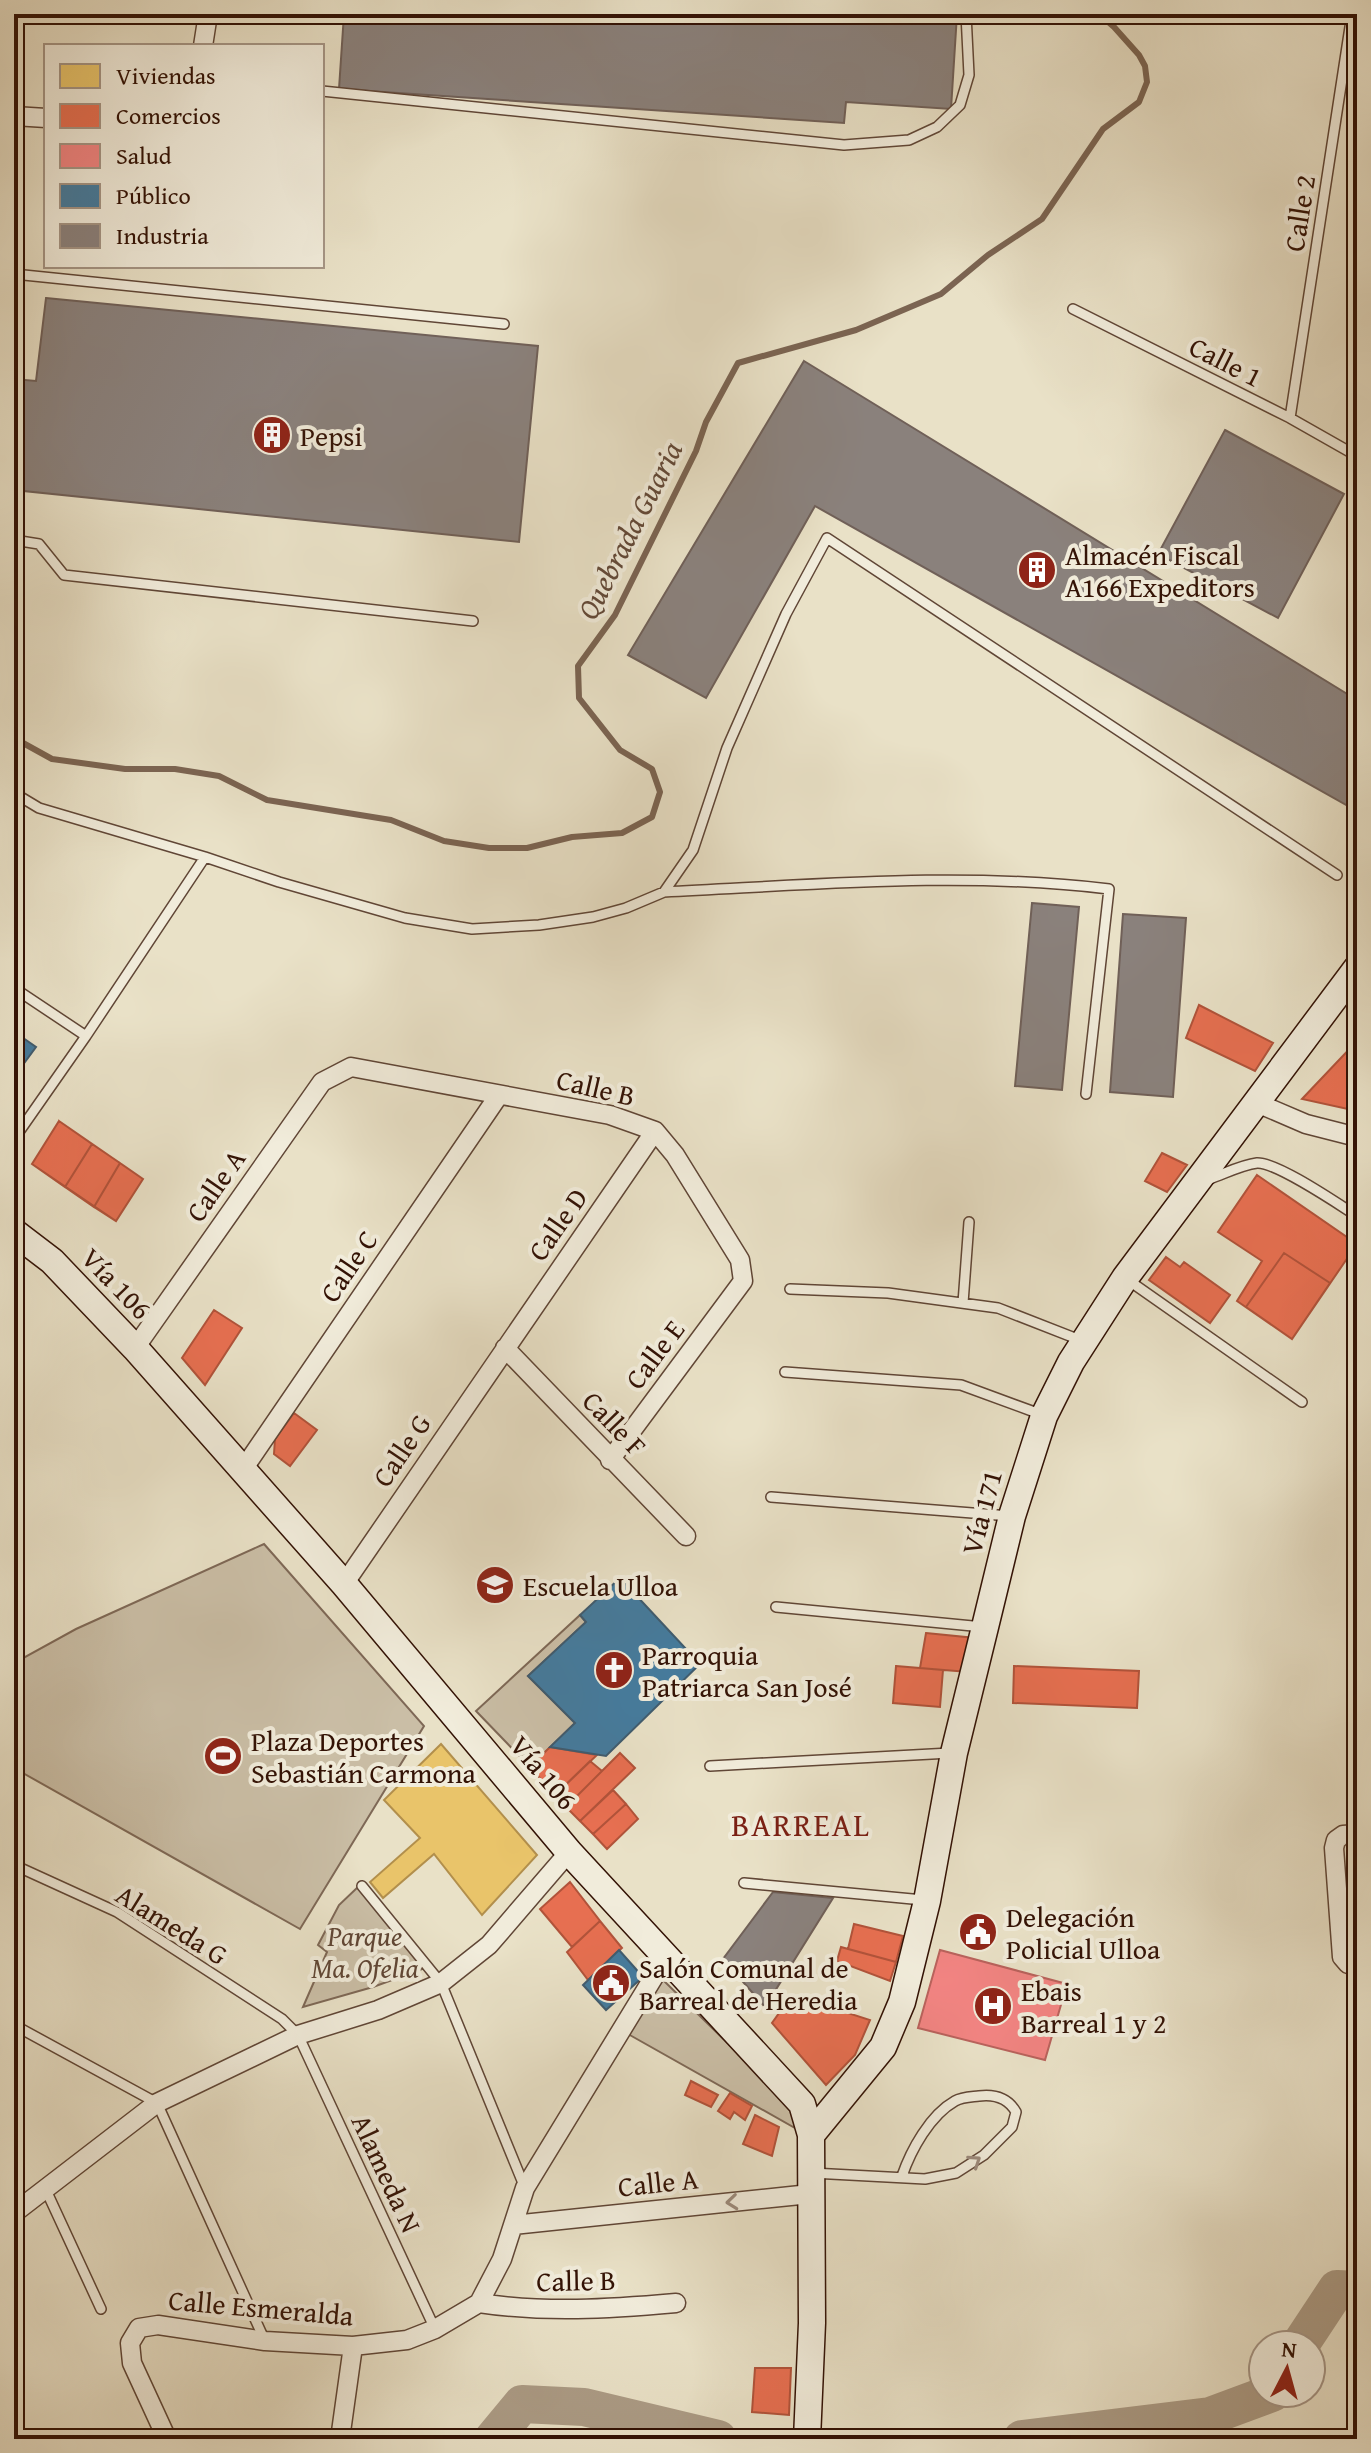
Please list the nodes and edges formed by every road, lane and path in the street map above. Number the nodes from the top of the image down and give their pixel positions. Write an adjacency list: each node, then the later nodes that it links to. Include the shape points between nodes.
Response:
1 (208, 14): 4 (street)
2 (966, 14): 5 (lane, via 969,75 960,105 937,127 909,140 844,145)
3 (1352, 14): 11 (lane, Calle 2)
4 (203, 44)
5 (324, 91)
6 (14, 116): 7 (street)
7 (44, 118)
8 (14, 274): 10 (lane)
9 (1073, 309): 11 (lane, Calle 1)
10 (504, 324)
11 (1290, 418): 12 (lane, Calle 1)
12 (1357, 456)
13 (14, 540): 14 (lane, via 39,544 64,575)
14 (473, 621)
15 (14, 793): 16 (lane, via 39,808)
16 (205, 857): 18 (lane, via 405,918 472,929 593,917); 21 (lane)
17 (1337, 875): 18 (lane, via 827,538 786,614 727,748 693,850)
18 (664, 892): 23 (lane, via 912,880 1109,889)
19 (1357, 968): 25 (main road, Vía 171)
20 (14, 988): 21 (lane)
21 (86, 1036): 28 (lane)
22 (351, 1067): 24 (street, Calle B); 38 (street, Calle A, via 322,1082)
23 (1086, 1094)
24 (499, 1095): 26 (street, Calle B, via 610,1115); 44 (street, Calle C)
25 (1257, 1103): 27 (street, via 1306,1124); 29 (main road, Vía 171)
26 (655, 1131): 34 (street, Calle B, via 740,1260); 39 (street, Calle D)
27 (1357, 1137)
28 (14, 1139)
29 (1194, 1184): 30 (lane, via 1265,1164); 33 (main road, Vía 171)
30 (1357, 1216)
31 (969, 1222): 36 (lane)
32 (14, 1232): 38 (main road, Vía 106, via 52,1261)
33 (1125, 1278): 37 (main road, Vía 171); 41 (lane)
34 (743, 1281): 43 (street, Calle E)
35 (790, 1289): 36 (lane)
36 (963, 1303): 37 (lane, via 998,1308)
37 (1084, 1342): 42 (main road, Vía 171)
38 (135, 1348): 44 (main road, Vía 106)
39 (505, 1348): 43 (street, Calle F); 48 (street, Calle G)
40 (785, 1372): 42 (lane, via 961,1385)
41 (1302, 1402)
42 (1044, 1416): 46 (main road, Vía 171)
43 (610, 1460): 47 (street, Calle F)
44 (244, 1468): 48 (main road, Vía 106)
45 (771, 1497): 46 (lane)
46 (1012, 1516): 50 (main road, Vía 171)
47 (686, 1536)
48 (344, 1584): 54 (main road, Vía 106)
49 (776, 1607): 50 (lane)
50 (985, 1627): 51 (main road, Vía 171)
51 (954, 1753): 52 (lane); 58 (main road, Vía 171)
52 (710, 1766)
53 (1357, 1834): 60 (street, via 1343,1835 1334,1848 1342,1957)
54 (569, 1852): 59 (main road, Vía 106); 61 (street, via 489,1945)
55 (14, 1865): 63 (lane, Alameda G, via 117,1912 282,2019)
56 (744, 1883): 58 (lane)
57 (362, 1886): 61 (lane)
58 (927, 1901): 65 (main road, Vía 171, via 902,2002 883,2047)
59 (666, 1957): 65 (main road, Vía 106, via 802,2104); 69 (street)
60 (1357, 1965)
61 (441, 1983): 63 (street); 69 (lane)
62 (14, 2025): 64 (lane)
63 (298, 2035): 64 (street); 75 (lane, Alameda N)
64 (157, 2103): 68 (street); 76 (lane)
65 (811, 2135): 67 (main road, Vía 106)
66 (902, 2176): 66 (lane, one-way to 66, via 925,2179 956,2173 1012,2127 1016,2112 992,2095 958,2099 939,2112); 67 (lane)
67 (810, 2183): 71 (street, Calle A, one-way to 71); 80 (main road, Vía 106)
68 (45, 2188): 70 (street); 74 (lane)
69 (525, 2188): 71 (street)
70 (17, 2207)
71 (513, 2225): 72 (street)
72 (479, 2303): 73 (street, Calle B, via 527,2310); 75 (street, Calle Esmeralda)
73 (676, 2303)
74 (101, 2309)
75 (435, 2329): 77 (street, Calle Esmeralda, via 407,2340)
76 (265, 2341): 77 (street, Calle Esmeralda); 78 (street, Calle Esmeralda, via 158,2325 139,2328 130,2343 132,2363)
77 (353, 2346): 79 (street)
78 (167, 2439)
79 (340, 2439)
80 (807, 2439)

